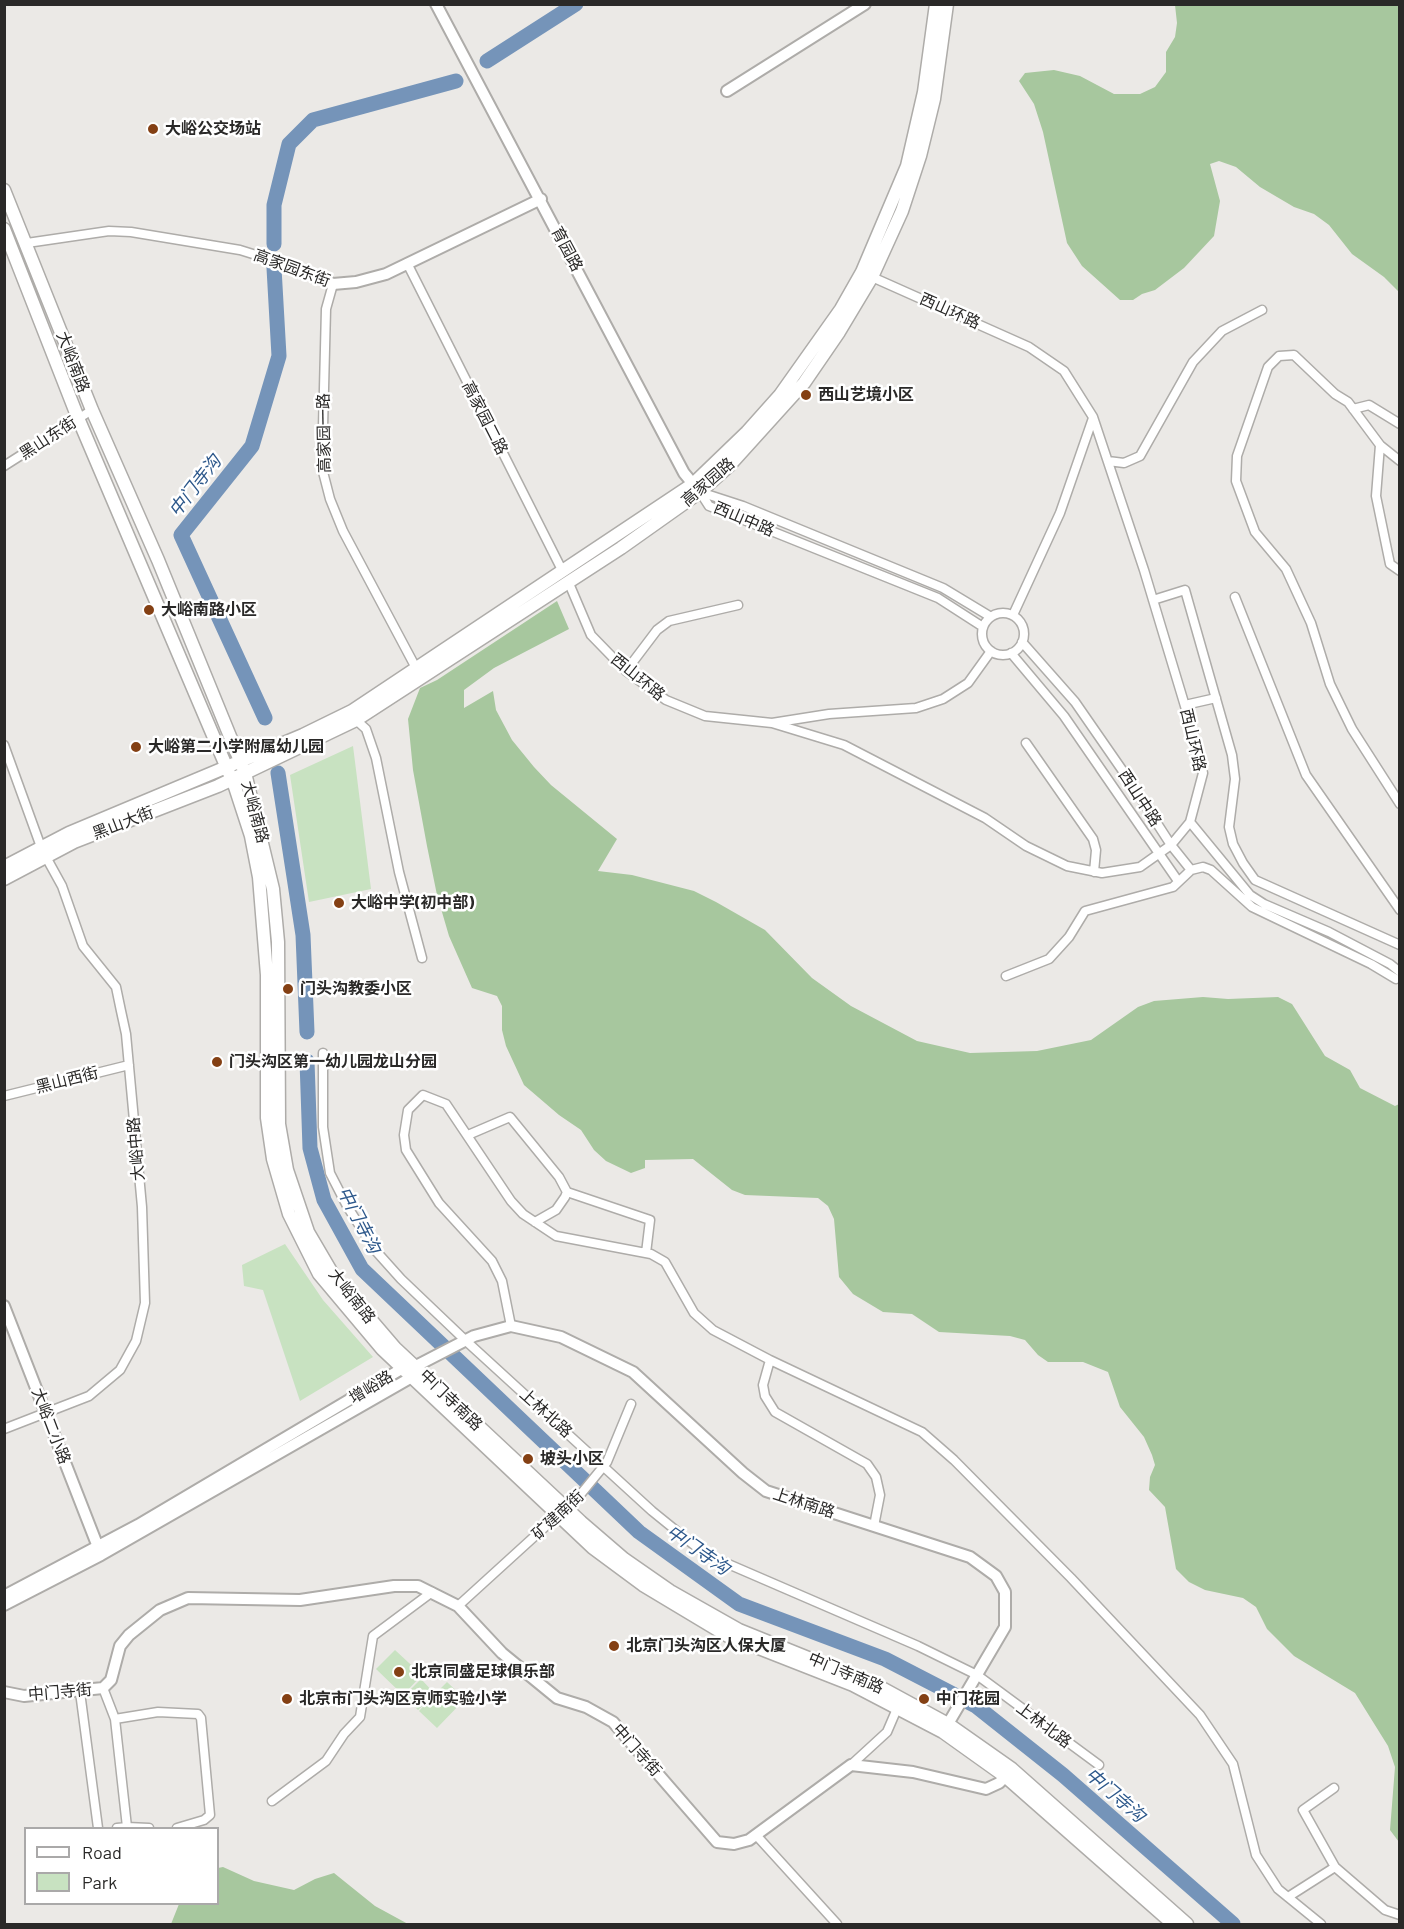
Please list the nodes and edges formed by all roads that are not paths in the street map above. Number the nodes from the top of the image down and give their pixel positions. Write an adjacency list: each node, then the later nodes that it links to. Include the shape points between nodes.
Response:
1 (436, 4): 7 (street, 育园路)
2 (866, 4): 5 (street)
3 (936, 4): 23 (main road, 高家园路, via 924,92 907,165 862,272 842,309 780,395)
4 (947, 4): 11 (main road, 高家园路, via 934,99 920,156 902,211)
5 (728, 91)
6 (4, 190): 9 (main road, 大峪南路)
7 (541, 199): 10 (street, 高家园东街); 23 (street, 育园路, via 684,472)
8 (4, 229): 17 (main road, 大峪南路)
9 (27, 243): 12 (street, 高家园东街, via 109,231 131,232 240,250 304,270); 15 (main road, 大峪南路)
10 (407, 264): 12 (street, 高家园东街, via 356,282); 25 (street, 高家园二路)
11 (872, 277): 16 (street, 西山环路, via 1029,347 1064,371); 23 (main road, 高家园路, via 804,382 763,430)
12 (327, 282): 35 (street, 高家园一路, via 322,468 343,531)
13 (1262, 310): 21 (street, via 1222,331 1192,362 1140,456 1124,463)
14 (1353, 409): 18 (street, via 1369,405); 19 (street); 45 (street, via 1294,355 1278,356 1268,367 1237,456 1236,481 1255,532 1286,569 1311,623 1330,684 1352,729)
15 (92, 410): 17 (street, 黑山东街); 43 (main road, 大峪南路)
16 (1093, 417): 21 (street, 西山环路); 29 (street, via 1060,513)
17 (78, 418): 22 (street, 黑山东街); 44 (main road, 大峪南路)
18 (1400, 424)
19 (1380, 445): 20 (street); 24 (street, via 1376,496 1390,564)
20 (1400, 460)
21 (1108, 461): 27 (street, 西山环路)
22 (4, 466)
23 (696, 488): 25 (main road, 高家园路); 30 (street, 西山中路, via 943,588); 31 (street, 西山中路, via 709,506 938,598)
24 (1400, 571)
25 (566, 577): 35 (main road, 高家园路); 36 (street, 西山环路, via 591,635); 39 (main road, 高家园路)
26 (1235, 597): 55 (street, via 1306,775)
27 (1153, 600): 37 (street, via 1185,590); 38 (street, 西山环路)
28 (738, 605): 36 (street, via 669,621 657,630)
29 (1013, 615): 30 (street, via 1000,613); 32 (street, via 1021,624)
30 (991, 617): 31 (street)
31 (983, 627): 33 (street, via 983,642)
32 (1022, 642): 34 (street); 47 (street, 西山中路, via 1075,702)
33 (990, 651): 34 (street); 40 (street, via 968,683 943,699 916,708)
34 (1011, 653): 49 (street, 西山中路, via 1064,716)
35 (416, 668): 43 (main road, 高家园路, via 352,711)
36 (626, 670): 40 (street, 西山环路, via 666,700 705,716)
37 (1216, 698): 38 (street); 56 (street, via 1236,779 1229,827 1243,863 1255,880)
38 (1185, 705): 46 (street, 西山环路, via 1203,773)
39 (356, 720): 43 (main road, 高家园路); 57 (street, via 366,729 376,758 399,872)
40 (771, 723): 52 (street, 西山环路, via 844,745 985,818 1026,846 1067,866)
41 (1026, 743): 52 (street, via 1093,839)
42 (4, 745): 48 (street, 大峪中路)
43 (243, 767): 44 (main road, 黑山大街); 71 (main road, 大峪南路, via 273,889 278,942 279,1124 286,1170 308,1232 335,1278)
44 (229, 773): 48 (main road, 黑山大街, via 116,812); 71 (main road, 大峪南路, via 251,836 259,877 267,975 267,1118 289,1215 319,1274 352,1316)
45 (1400, 804)
46 (1190, 822): 47 (street, 西山环路); 58 (street, via 1250,895 1390,964)
47 (1171, 845): 49 (street, 西山环路); 51 (street, 西山中路)
48 (44, 852): 50 (main road, 黑山大街); 53 (main road, 黑山大街); 61 (street, 大峪中路, via 62,886 83,946 116,987)
49 (1159, 854): 52 (street, 西山环路, via 1140,867); 54 (street, 西山中路)
50 (4, 867)
51 (1191, 870): 54 (street); 58 (street, via 1210,870 1252,908)
52 (1094, 872)
53 (4, 879)
54 (1178, 881): 59 (street, via 1173,887 1085,911 1069,938 1049,959)
55 (1400, 910)
56 (1400, 945)
57 (422, 958)
58 (1397, 975)
59 (1006, 976)
60 (323, 1053): 69 (street, 上林北路, via 323,1127 330,1173 375,1250)
61 (129, 1065): 62 (street, 黑山西街); 73 (street, 大峪中路, via 142,1207 145,1303 136,1341 120,1370 89,1396)
62 (4, 1096)
63 (468, 1135): 64 (street, via 510,1117); 65 (street, via 498,1185); 68 (street, via 446,1104 435,1098 423,1095 408,1110 406,1150 439,1203 492,1262 502,1281)
64 (567, 1192): 65 (street, via 556,1210); 66 (street, via 650,1220)
65 (535, 1222): 66 (street, via 556,1236)
66 (646, 1253): 70 (street, via 665,1262 694,1313 713,1330)
67 (4, 1306): 73 (street, 大峪二小路)
68 (511, 1326): 69 (street, 上林南路); 77 (street, 上林南路, via 561,1337 633,1372 766,1491)
69 (465, 1340): 71 (street, 上林南路); 75 (street, 上林北路)
70 (770, 1360): 77 (street, via 763,1384 775,1412 867,1464 876,1477 880,1496); 100 (street, via 922,1432 1071,1578 1200,1715 1224,1747 1233,1764 1256,1855 1278,1889)
71 (411, 1370): 76 (main road, 中门寺南路); 78 (street, 增峪路); 81 (street, 增峪路, via 102,1555)
72 (631, 1404): 75 (street, 矿建南街)
73 (47, 1414): 74 (street, 大峪中路); 78 (street, 大峪二小路)
74 (4, 1429)
75 (604, 1466): 76 (street, 矿建南街); 83 (street, 上林北路, via 705,1554)
76 (563, 1512): 82 (street, 矿建南街); 87 (main road, 中门寺南路, via 650,1578 701,1609)
77 (874, 1526): 83 (street, 上林南路, via 970,1557 996,1576 1005,1592 1005,1627)
78 (98, 1547): 80 (street, 增峪路)
79 (432, 1592): 82 (street, 中门寺街); 84 (street, 中门寺街, via 418,1586 394,1586 300,1600 188,1598 160,1610 129,1635 120,1646 111,1680); 94 (street, via 373,1636 360,1717 326,1761)
80 (4, 1596)
81 (4, 1605)
82 (459, 1606): 98 (street, 中门寺街, via 531,1679 557,1698 586,1707 613,1722 717,1842 734,1844)
83 (977, 1675): 89 (street, 上林南路); 91 (street, 上林北路)
84 (102, 1688): 86 (street, 中门寺街); 88 (street)
85 (4, 1692): 86 (street, 中门寺街, via 24,1696)
86 (80, 1692): 95 (street)
87 (900, 1702): 89 (main road, 中门寺南路); 90 (street, via 887,1732)
88 (115, 1719): 96 (street); 97 (street, via 158,1712 198,1714 201,1718 210,1815)
89 (946, 1728): 92 (main road, 中门寺南路)
90 (850, 1765): 92 (street, via 913,1773 986,1789); 98 (street, 中门寺街)
91 (1099, 1765)
92 (1009, 1773): 103 (main road, 中门寺南路); 104 (main road, 中门寺南路)
93 (1334, 1788): 99 (street, via 1303,1810)
94 (272, 1801)
95 (98, 1827)
96 (127, 1827)
97 (180, 1827)
98 (756, 1835): 102 (street)
99 (1335, 1867): 100 (street); 101 (street, via 1385,1910)
100 (1288, 1897): 105 (street)
101 (1400, 1915)
102 (837, 1924)
103 (1173, 1924)
104 (1187, 1924)
105 (1321, 1924)

